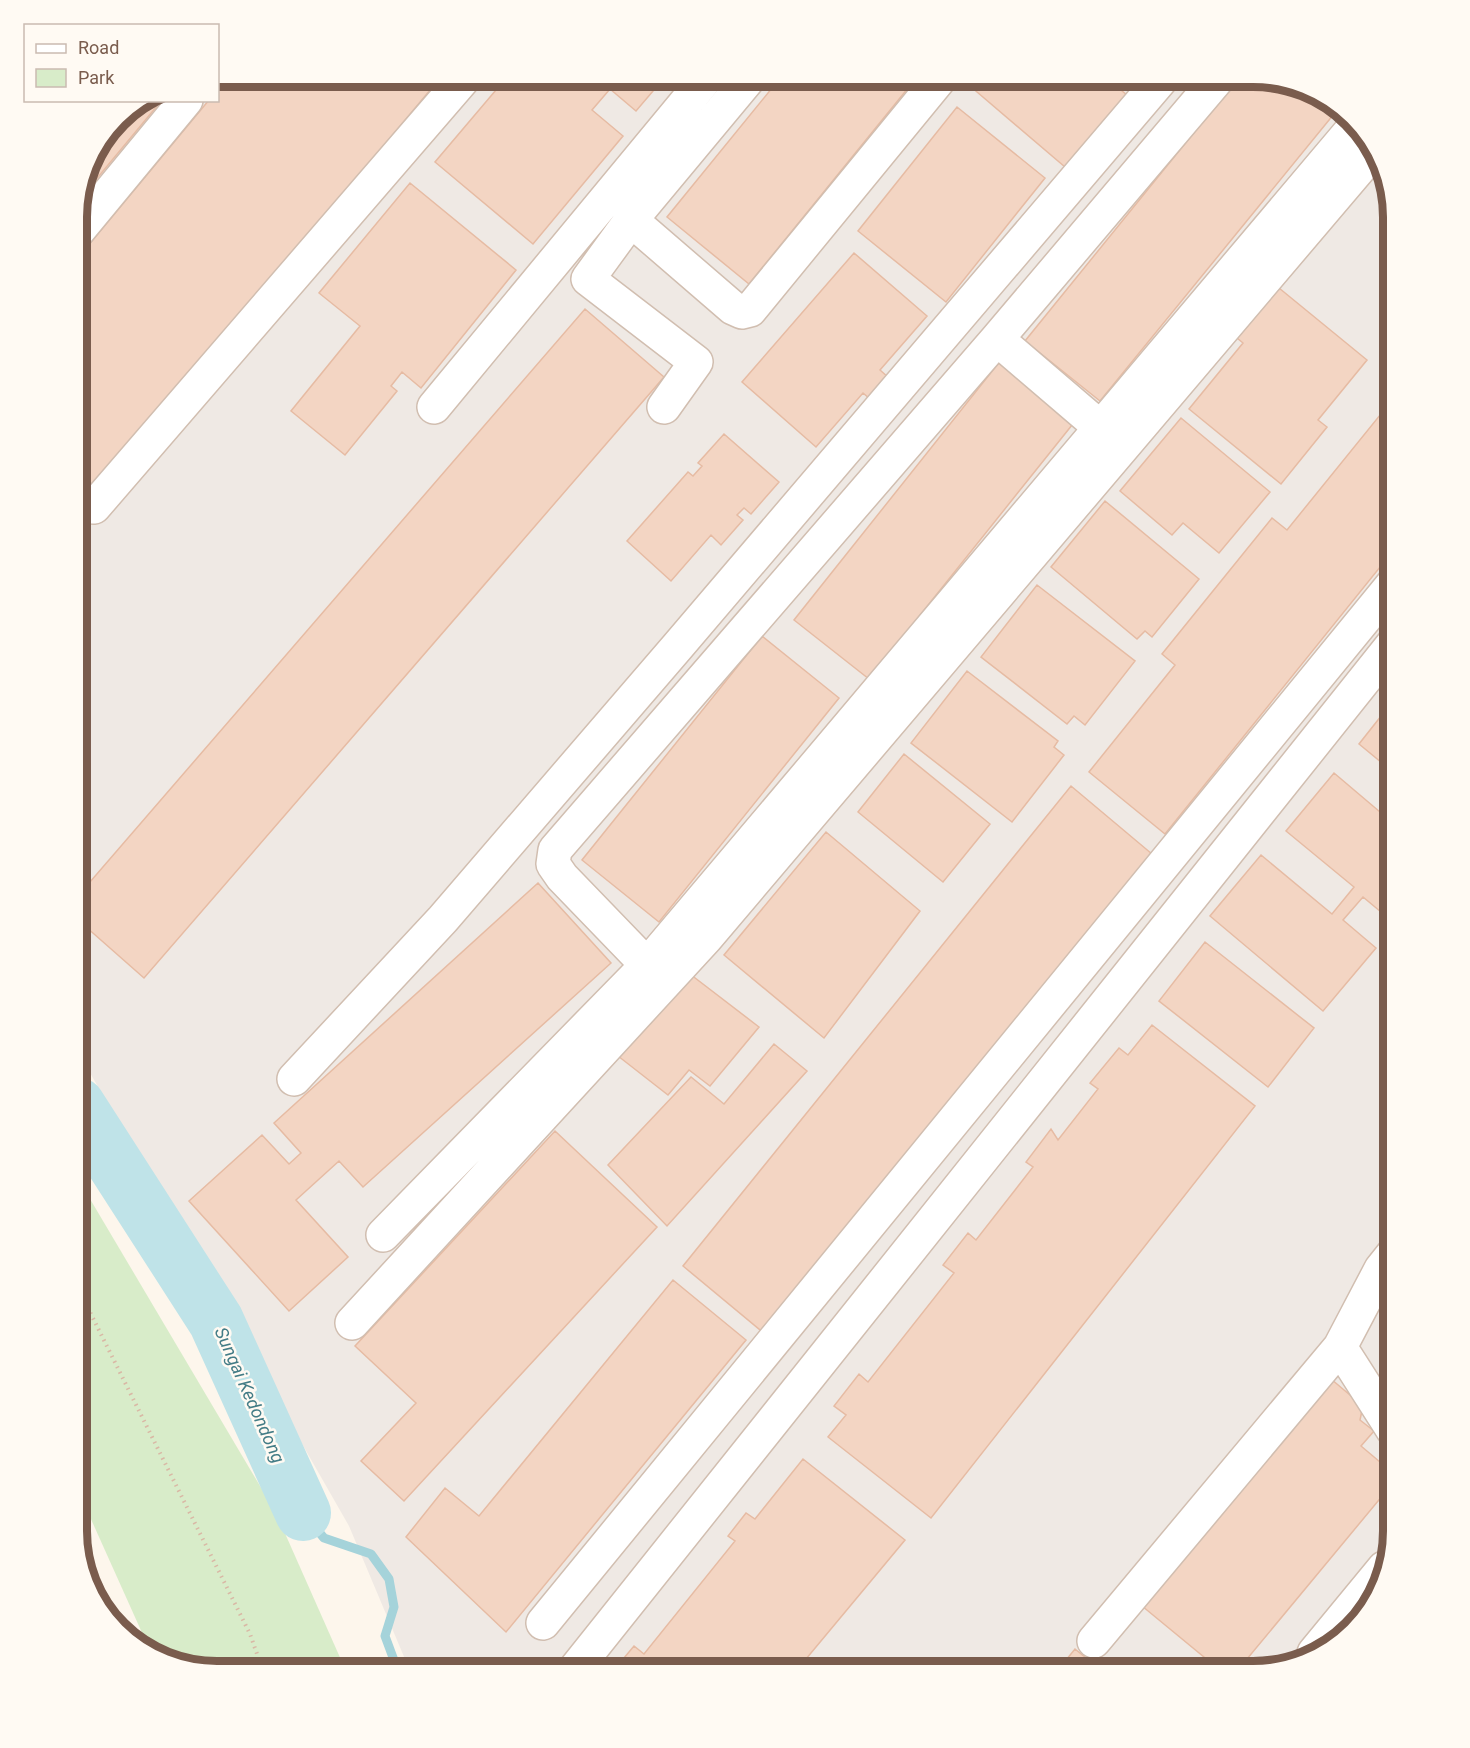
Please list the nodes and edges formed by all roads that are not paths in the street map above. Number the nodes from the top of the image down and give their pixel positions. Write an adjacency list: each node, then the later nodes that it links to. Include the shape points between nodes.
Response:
1 (456, 87): 16 (lane)
2 (699, 87): 13 (lane)
3 (742, 87): 11 (lane)
4 (933, 87): 11 (lane, via 750,310 733,308)
5 (1154, 87): 20 (lane, via 450,910)
6 (1211, 87): 12 (lane)
7 (184, 102): 10 (lane)
8 (1351, 132): 15 (lane)
9 (1369, 157): 23 (lane, via 706,938)
10 (87, 220)
11 (631, 220): 14 (lane, via 588,279 696,363)
12 (998, 339): 15 (lane); 19 (lane, via 555,850 553,864 562,877)
13 (434, 407)
14 (664, 407)
15 (1101, 428): 19 (lane)
16 (94, 507)
17 (1383, 597): 27 (lane)
18 (1383, 658): 30 (lane)
19 (647, 965): 21 (lane)
20 (294, 1079)
21 (383, 1235)
22 (1383, 1267): 24 (lane)
23 (352, 1323)
24 (1340, 1347): 25 (lane); 29 (lane)
25 (1383, 1414)
26 (1373, 1582): 28 (lane)
27 (543, 1623)
28 (1326, 1638)
29 (1094, 1641)
30 (582, 1661)

